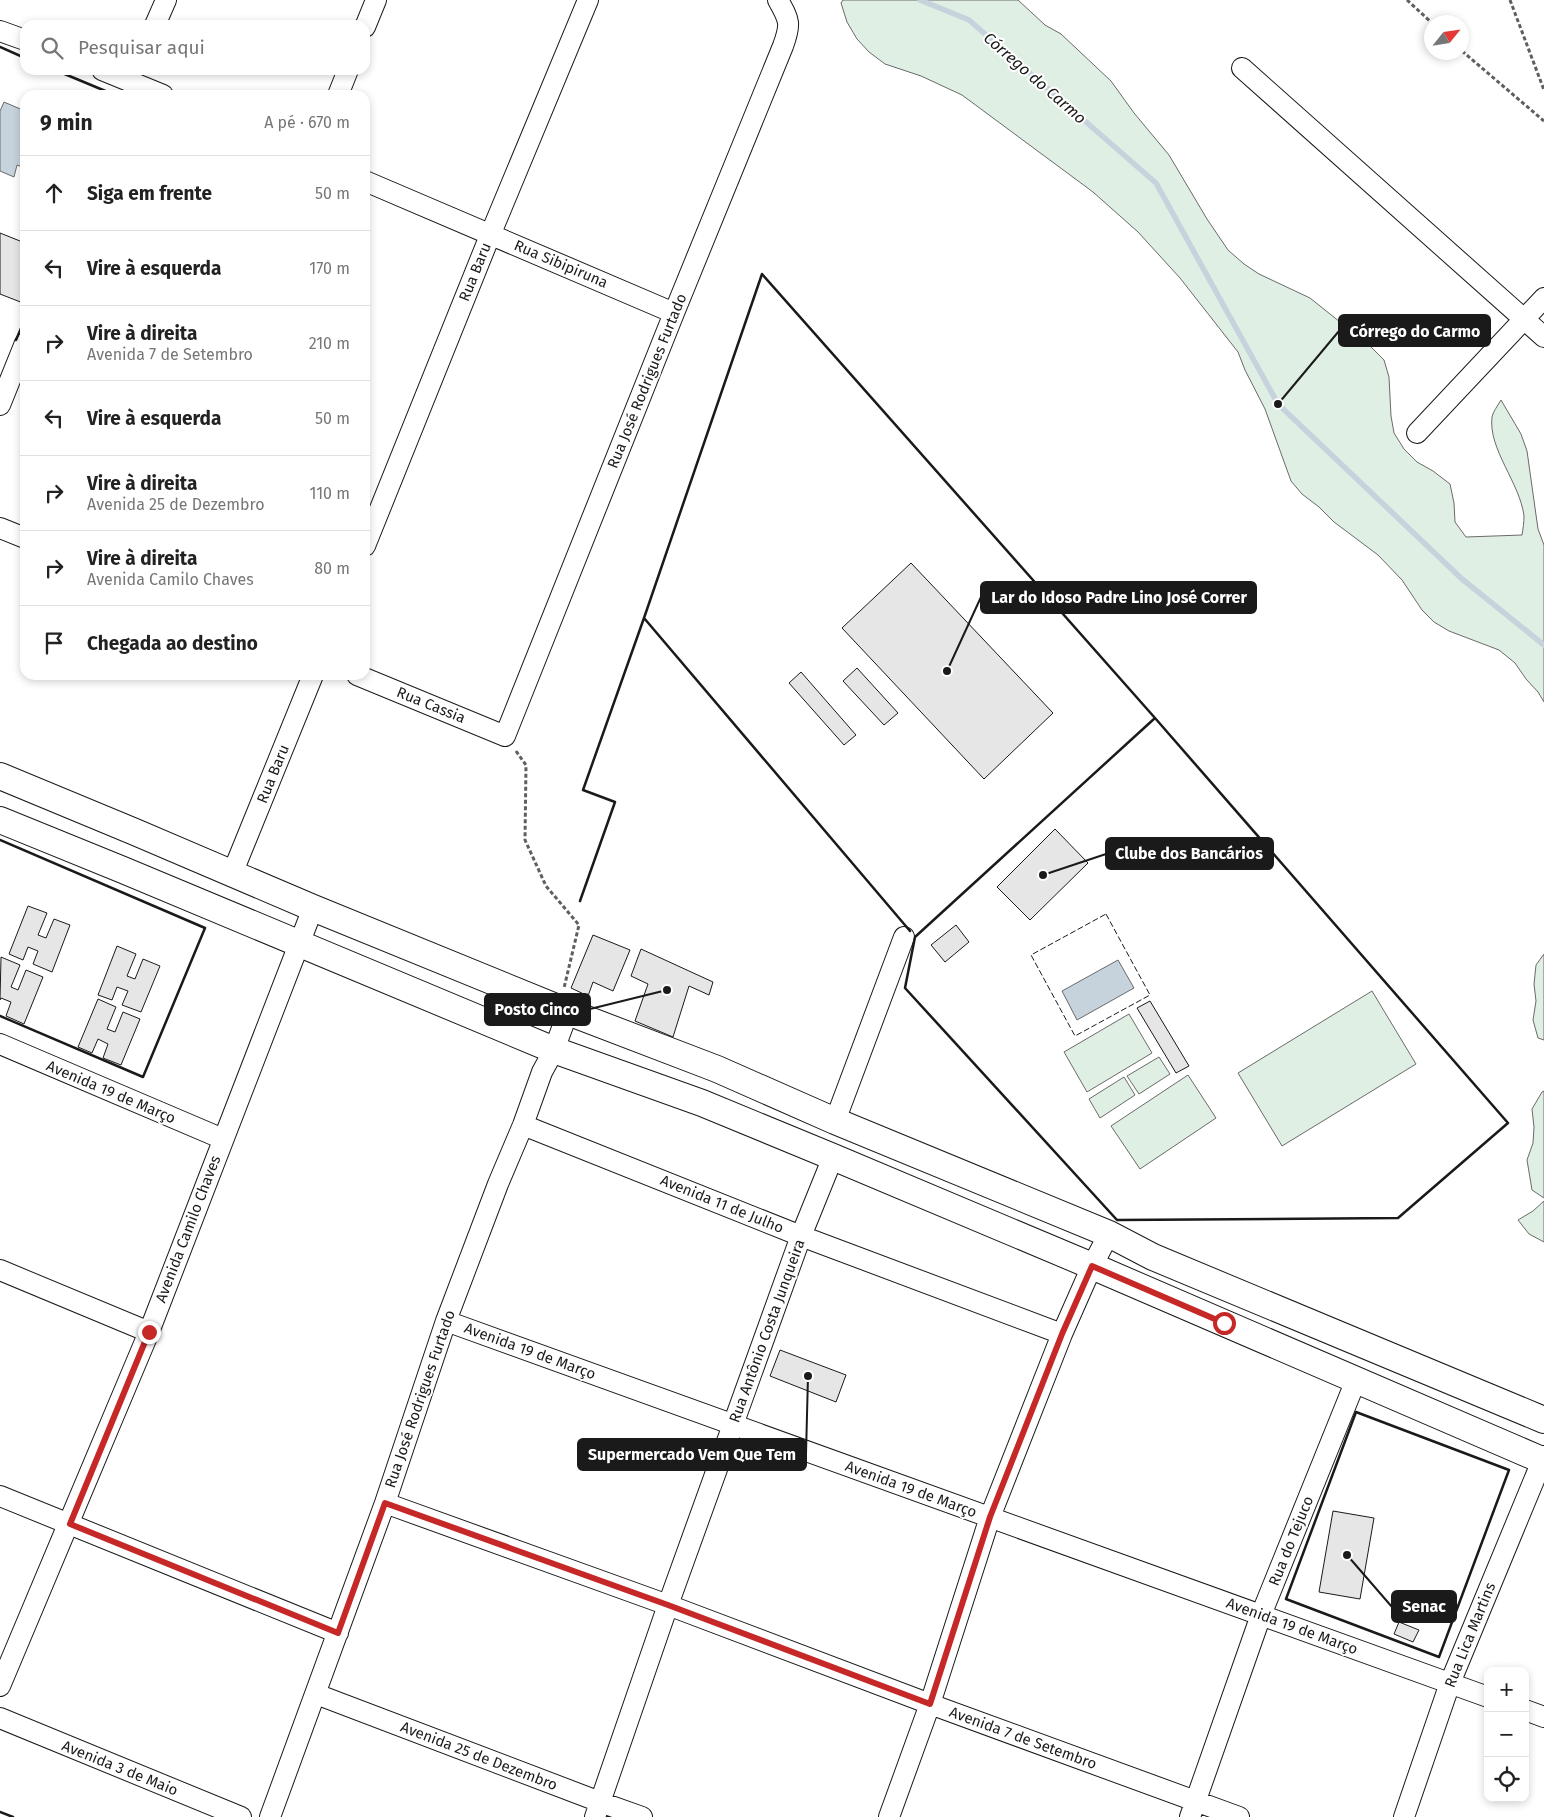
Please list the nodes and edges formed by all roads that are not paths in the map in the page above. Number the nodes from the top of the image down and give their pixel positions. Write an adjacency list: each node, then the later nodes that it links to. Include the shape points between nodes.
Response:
1 (166, 0): 5 (street)
2 (376, 0): 6 (street)
3 (588, 0): 16 (street, Rua Baru)
4 (778, 0): 18 (street, Rua José Rodrigues Furtado, via 790,27)
5 (158, 20)
6 (368, 20)
7 (0, 30): 8 (street)
8 (20, 38)
9 (1242, 68): 19 (street)
10 (114, 75): 12 (street)
11 (346, 75): 14 (street)
12 (132, 82): 13 (street)
13 (151, 90)
14 (340, 90)
15 (370, 183): 16 (street, Rua Sibipiruna)
16 (490, 233): 18 (street, Rua Sibipiruna); 25 (street, Rua Baru)
17 (1544, 298): 19 (street)
18 (674, 313): 29 (street, Rua José Rodrigues Furtado)
19 (1525, 320): 20 (street); 23 (street)
20 (1544, 337)
21 (20, 356): 22 (street)
22 (0, 405)
23 (1417, 433)
24 (0, 528): 26 (street)
25 (370, 533)
26 (20, 536)
27 (311, 680): 32 (street, Rua Baru)
28 (368, 680): 29 (street, Rua Cassia)
29 (505, 736)
30 (0, 776): 32 (main road)
31 (0, 820): 35 (main road)
32 (232, 874): 33 (main road)
33 (313, 908): 35 (street, Avenida Camilo Chaves); 36 (main road)
34 (904, 937): 41 (street)
35 (299, 943): 38 (main road); 43 (street, Avenida Camilo Chaves)
36 (567, 1002): 38 (street, Rua José Rodrigues Furtado); 39 (main road)
37 (0, 1044): 43 (street, Avenida 19 de Março)
38 (554, 1050): 40 (main road); 42 (street, Rua José Rodrigues Furtado, via 542,1072)
39 (717, 1068): 40 (main road); 41 (main road)
40 (702, 1103): 44 (main road)
41 (835, 1121): 45 (main road)
42 (523, 1125): 46 (street, Avenida 11 de Julho); 49 (street, Rua José Rodrigues Furtado)
43 (222, 1139): 50 (street, Avenida Camilo Chaves)
44 (833, 1157): 46 (street, Rua Antônio Costa Junqueira); 47 (main road)
45 (1109, 1234): 47 (street); 53 (main road, via 1153,1257)
46 (801, 1236): 51 (street, Avenida 11 de Julho); 54 (street, Rua Antônio Costa Junqueira)
47 (1092, 1266): 51 (street); 52 (main road)
48 (0, 1270): 50 (street)
49 (446, 1321): 54 (street, Avenida 19 de Março); 57 (street, Rua José Rodrigues Furtado)
50 (149, 1332): 59 (street, Avenida Camilo Chaves)
51 (1062, 1334): 58 (street)
52 (1356, 1380): 55 (main road); 61 (street, Rua do Tejuco)
53 (1544, 1420)
54 (733, 1425): 58 (street, Avenida 19 de Março); 60 (street, Rua Antônio Costa Junqueira)
55 (1543, 1459): 63 (street, Rua Lica Martins)
56 (0, 1496): 59 (street)
57 (385, 1503): 60 (street, Avenida 7 de Setembro); 62 (street, Rua José Rodrigues Furtado)
58 (990, 1517): 61 (street, Avenida 19 de Março); 67 (street)
59 (70, 1524): 62 (street); 64 (street, Avenida Camilo Chaves)
60 (668, 1605): 67 (street, Avenida 7 de Setembro); 72 (street, Rua Antônio Costa Junqueira)
61 (1261, 1615): 63 (street, Avenida 19 de Março); 71 (street, Rua do Tejuco)
62 (338, 1633): 65 (street, Rua José Rodrigues Furtado)
63 (1450, 1683): 66 (street, Avenida 19 de Março); 78 (street, Rua Lica Martins)
64 (0, 1686)
65 (316, 1694): 72 (street, Avenida 25 de Dezembro); 74 (street, Rua José Rodrigues Furtado)
66 (1484, 1696)
67 (930, 1704): 71 (street, Avenida 7 de Setembro); 76 (street)
68 (1529, 1711): 69 (street)
69 (1544, 1717)
70 (0, 1718): 73 (street, Avenida 3 de Maio)
71 (1192, 1809): 77 (street, Avenida 7 de Setembro)
72 (597, 1810): 75 (street, Avenida 25 de Dezembro)
73 (241, 1817)
74 (270, 1817)
75 (642, 1817)
76 (889, 1817)
77 (1239, 1817)
78 (1404, 1817)

